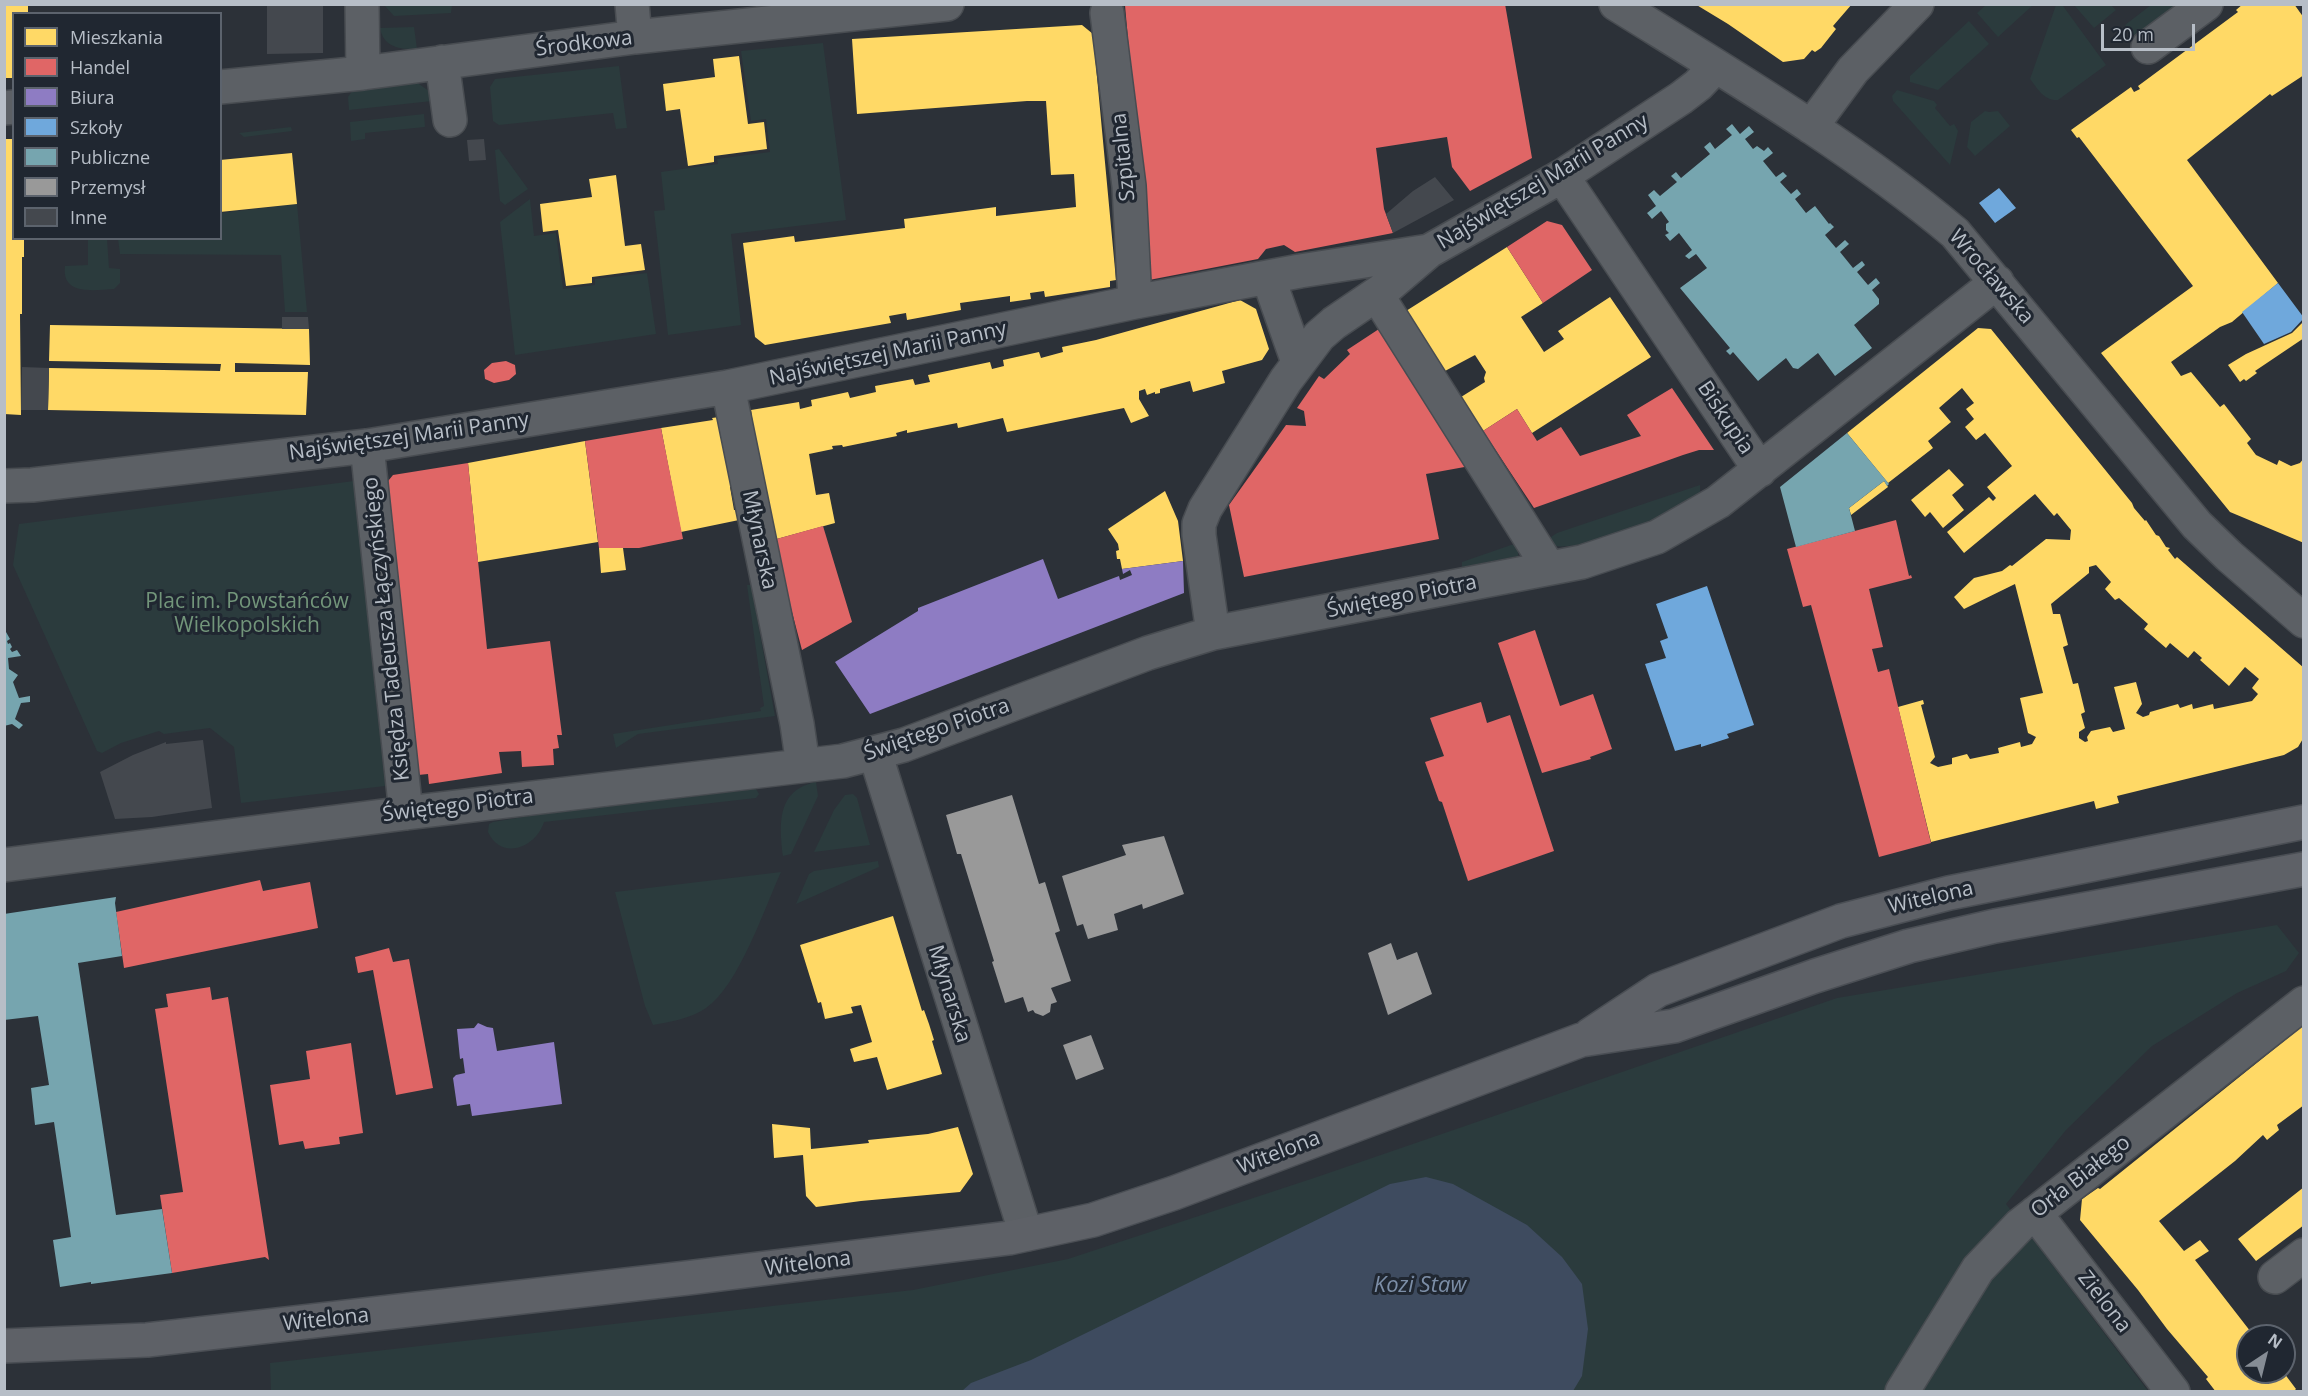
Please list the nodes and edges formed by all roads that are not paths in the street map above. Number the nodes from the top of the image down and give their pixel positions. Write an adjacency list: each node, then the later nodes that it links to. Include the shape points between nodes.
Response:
1 (362, 4): 12 (street)
2 (632, 4): 8 (street)
3 (947, 4): 8 (street, Środkowa)
4 (1616, 4): 11 (street, Wrocławska)
5 (1917, 4): 15 (street, via 1853,70)
6 (2206, 4): 9 (street)
7 (1107, 13): 21 (street, Szpitalna, via 1129,186)
8 (635, 37): 10 (street, Środkowa)
9 (2148, 47)
10 (442, 62): 12 (street, Środkowa); 14 (street)
11 (1716, 66): 15 (street, Wrocławska); 16 (street, Najświętszej Marii Panny, via 1682,98)
12 (363, 73): 13 (street, Środkowa)
13 (222, 87)
14 (450, 120)
15 (1811, 127): 19 (street, Wrocławska, via 1939,219)
16 (1562, 176): 17 (street, Najświętszej Marii Panny); 25 (street, Biskupia)
17 (1428, 251): 18 (street, Najświętszej Marii Panny); 20 (street)
18 (1268, 277): 21 (street, Najświętszej Marii Panny); 22 (street)
19 (1997, 282): 25 (street, Biskupia); 28 (street, Wrocławska, via 2197,525)
20 (1377, 295): 22 (street, via 1324,332); 27 (street)
21 (1135, 302): 23 (street, Najświętszej Marii Panny)
22 (1298, 362): 29 (street, via 1199,524)
23 (728, 387): 24 (street, Najświętszej Marii Panny); 31 (street, Młynarska)
24 (367, 446): 26 (street, Najświętszej Marii Panny); 32 (street, Księdza Tadeusza Łączyńskiego)
25 (1760, 470): 27 (street, Świętego Piotra, via 1718,502 1657,537 1582,562)
26 (4, 486)
27 (1550, 568): 29 (street, Świętego Piotra)
28 (2304, 621)
29 (1213, 633): 30 (street, Świętego Piotra)
30 (875, 753): 31 (street, Świętego Piotra); 39 (street, Młynarska)
31 (803, 765): 32 (street, Świętego Piotra)
32 (406, 813): 34 (street, Świętego Piotra)
33 (2304, 822): 37 (main road, Witelona, via 1949,894 1841,921 1658,990)
34 (4, 865)
35 (2304, 869): 37 (main road, Witelona, via 1995,926 1909,946 1674,1026)
36 (2304, 1003): 38 (street, Orła Białego)
37 (1581, 1040): 39 (main road, Witelona, via 1174,1193 1093,1220)
38 (2035, 1213): 43 (street, Orła Białego, via 2001,1242 1978,1269); 44 (street, Zielona)
39 (1026, 1234): 42 (main road, Witelona, via 900,1253 147,1340)
40 (2304, 1255): 41 (street)
41 (2275, 1277)
42 (4, 1346)
43 (1902, 1392)
44 (2173, 1392)

